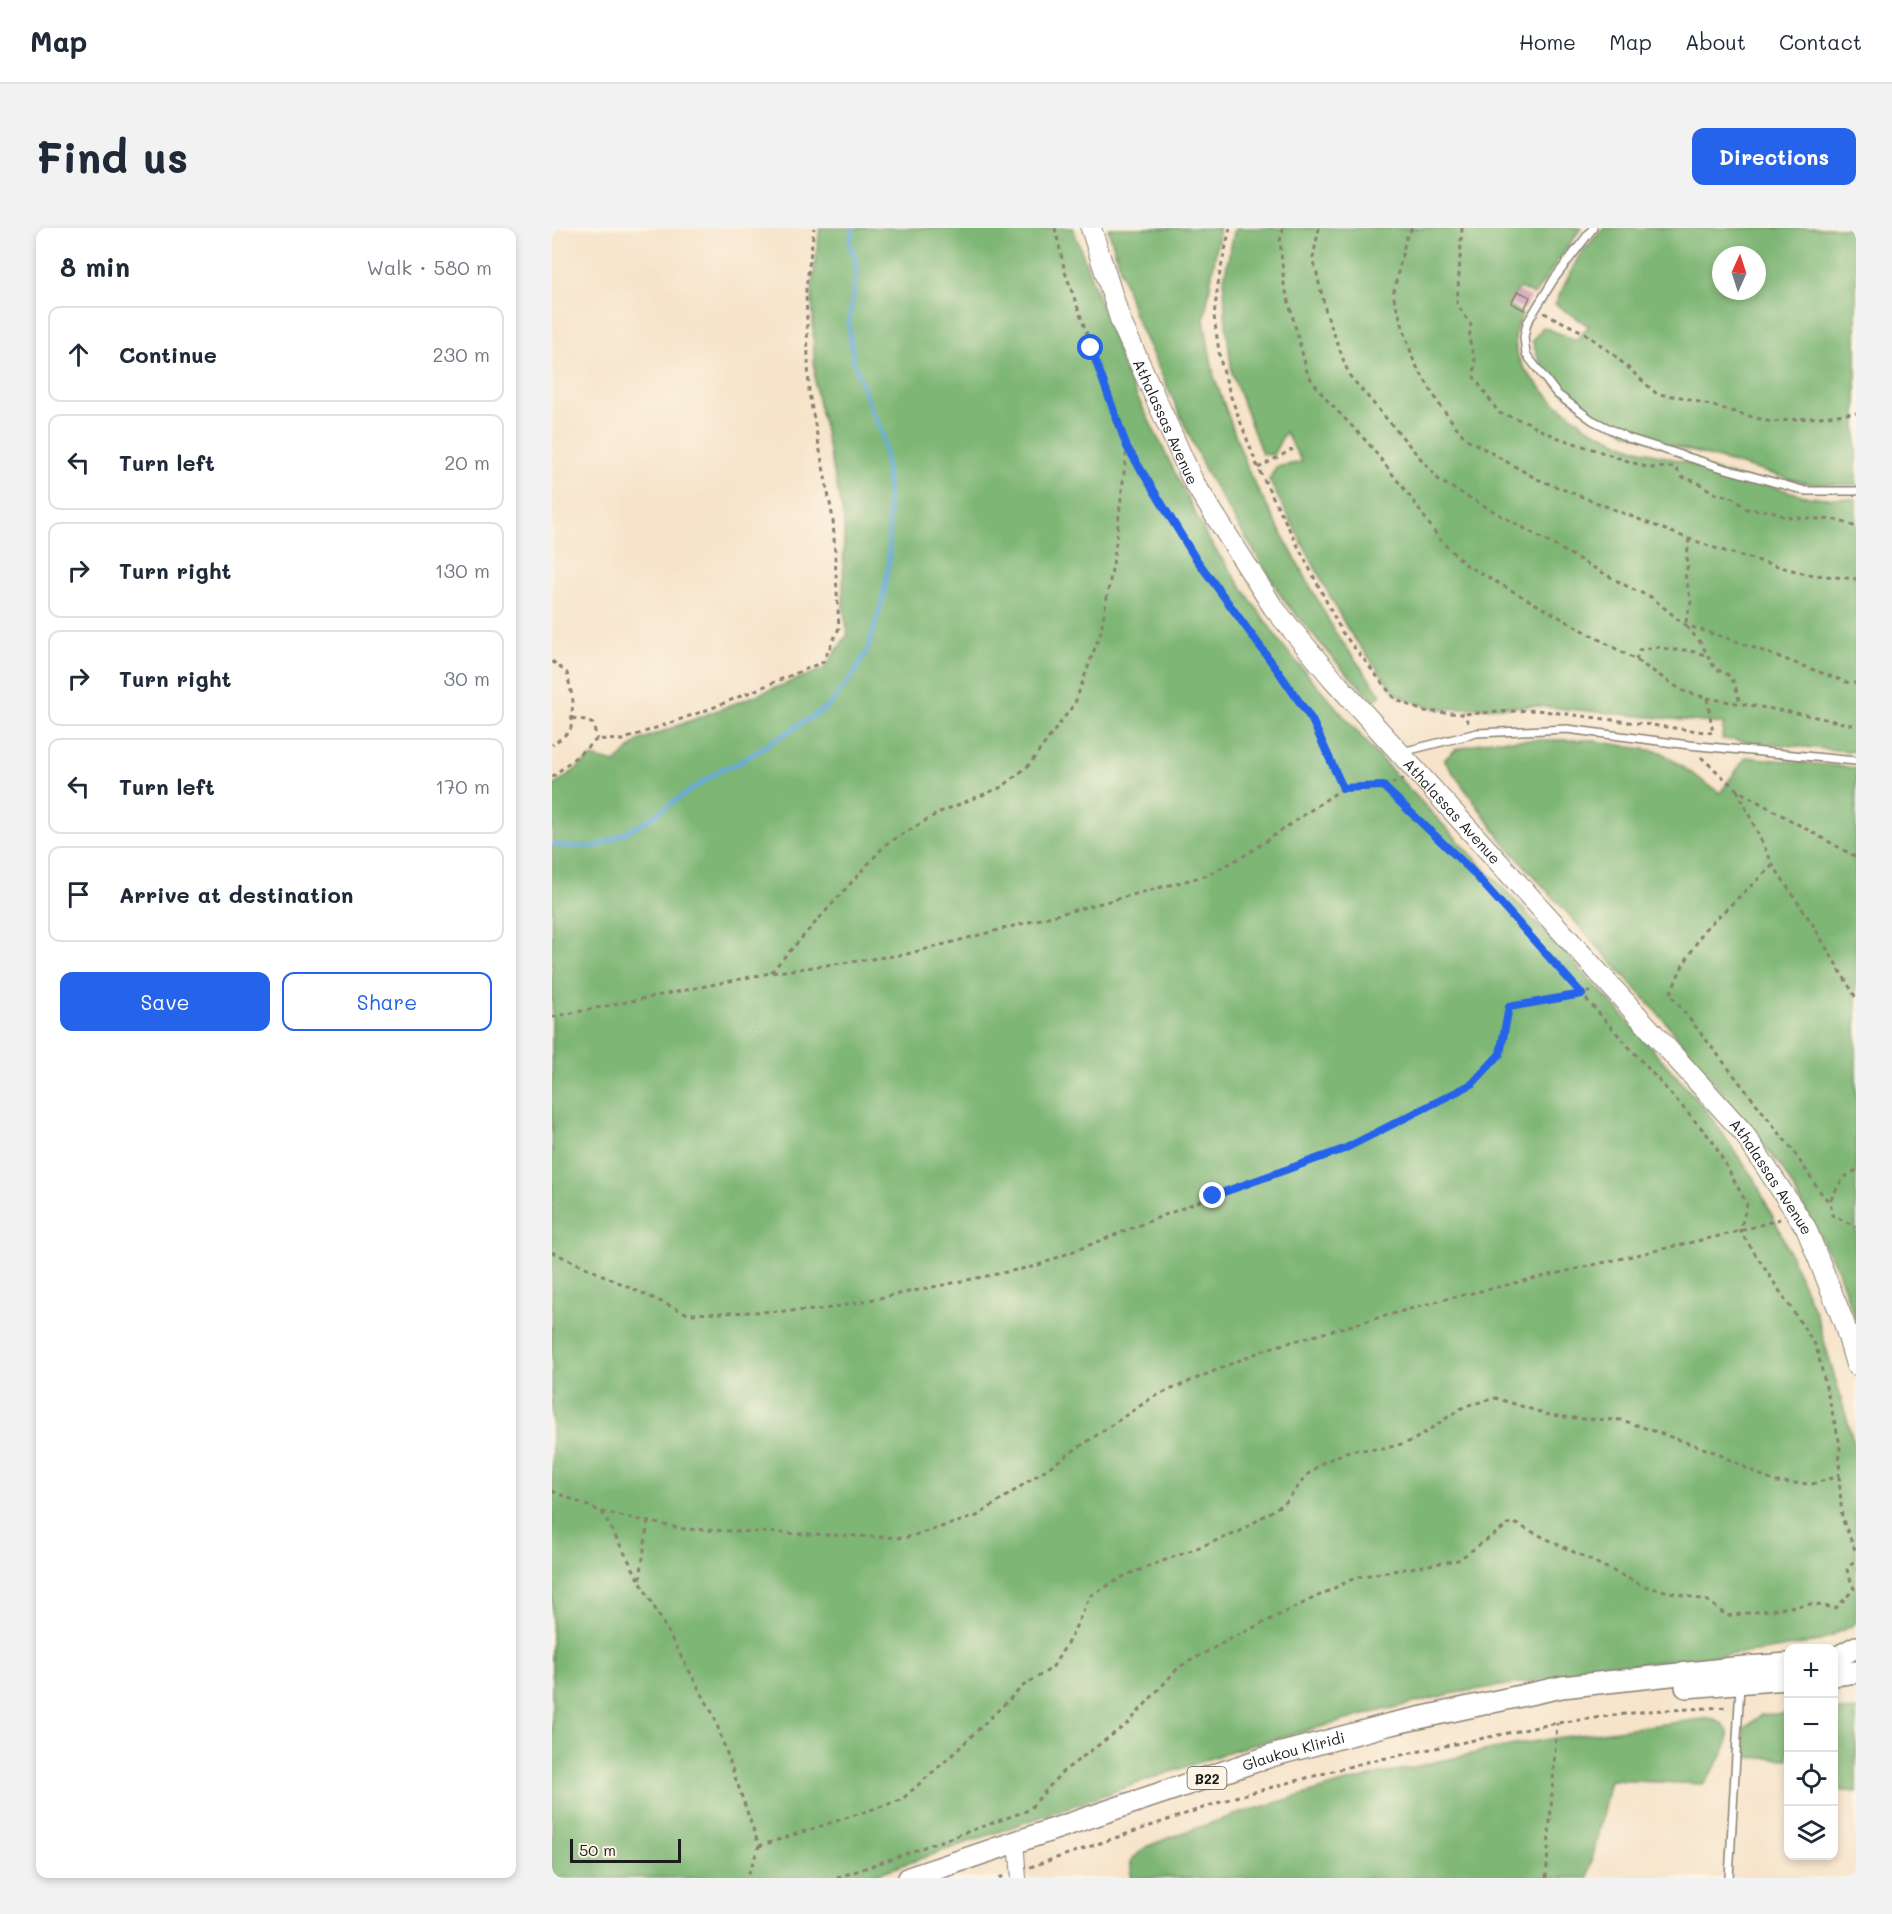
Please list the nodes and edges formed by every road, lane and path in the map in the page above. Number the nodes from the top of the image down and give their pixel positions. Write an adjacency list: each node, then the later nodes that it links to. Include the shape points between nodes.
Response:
1 (814, 228): 28 (path, via 806,289 809,393 833,519 839,628 823,662 622,740)
2 (1055, 228): 11 (path, via 1065,272)
3 (1091, 228): 31 (main road, Athalassas Avenue, via 1121,322 1193,481 1273,607)
4 (1230, 228): 13 (path, via 1218,277 1214,316 1220,359)
5 (1283, 228): 19 (path, via 1280,241 1284,284 1308,375 1368,443 1440,540 1466,565)
6 (1318, 228): 17 (path, via 1313,258 1326,312 1349,375 1440,481 1651,597)
7 (1412, 228): 15 (path, via 1406,238 1393,295 1414,362 1465,438 1537,479)
8 (1593, 228): 9 (lane)
9 (1536, 309): 10 (path, via 1585,333 1657,394 1681,396 1771,422); 14 (lane, via 1527,323 1526,354 1557,394 1592,420 1628,438 1795,488)
10 (1856, 413)
11 (1127, 447): 36 (path, via 1194,556 1312,720); 40 (path, via 1101,632 1076,703 1028,766 1002,787 940,812 886,844)
12 (1293, 449): 13 (path)
13 (1258, 468): 24 (path, via 1342,632 1395,699 1423,711)
14 (1856, 491)
15 (1689, 539): 16 (path, via 1806,574); 17 (path, via 1685,574 1690,602)
16 (1856, 579)
17 (1685, 625): 18 (path); 21 (path)
18 (1706, 655): 19 (path, via 1658,647 1639,650); 23 (path, via 1715,669 1732,676)
19 (1636, 660): 22 (path, via 1683,691)
20 (552, 661): 25 (path, via 567,673)
21 (1856, 683)
22 (1707, 698): 23 (path); 24 (path, via 1713,733 1536,710)
23 (1740, 703): 26 (path)
24 (1462, 714): 27 (path)
25 (572, 718): 28 (path, via 593,724); 30 (path, via 571,728)
26 (1856, 726)
27 (1477, 733): 29 (lane, via 1567,729); 31 (lane)
28 (597, 739): 34 (path)
29 (1689, 745): 32 (lane); 37 (path)
30 (552, 746)
31 (1400, 753): 33 (main road, Athalassas Avenue)
32 (1856, 761)
33 (1417, 771): 35 (path); 41 (main road, Athalassas Avenue)
34 (552, 777)
35 (1383, 786): 36 (path); 42 (path, via 1471,870)
36 (1343, 788): 40 (path, via 1247,854 1208,875 907,954)
37 (1737, 790): 38 (path); 39 (path)
38 (1856, 857)
39 (1773, 865): 43 (path); 46 (path, via 1704,930 1670,994)
40 (770, 973): 44 (path)
41 (1614, 988): 42 (path); 47 (main road, Athalassas Avenue, via 1743,1132)
42 (1582, 994): 49 (path, via 1712,1140 1747,1204); 50 (path, via 1509,1007 1500,1054 1472,1084 1344,1149 1036,1266 820,1310 688,1314)
43 (1856, 998)
44 (552, 1017)
45 (1856, 1170): 46 (path, via 1843,1178)
46 (1830, 1201): 48 (path, via 1832,1215)
47 (1797, 1214): 49 (path); 51 (main road, Athalassas Avenue, via 1844,1323)
48 (1856, 1227)
49 (1740, 1231): 52 (path, via 1816,1346 1840,1444); 55 (path, via 1446,1299 1266,1348 1153,1396 977,1516 905,1538 684,1529)
50 (552, 1252)
51 (1856, 1365)
52 (1839, 1476): 56 (path, via 1842,1518); 71 (path, via 1812,1484 1775,1482 1714,1452 1622,1420 1549,1415 1496,1398 1465,1406 1412,1441 1383,1449 1351,1450 1322,1463 1286,1502 1239,1532 1126,1575 1090,1596 1052,1668 1023,1686 901,1800)
53 (552, 1491): 54 (path)
54 (602, 1512): 55 (path); 58 (path)
55 (648, 1521): 58 (path)
56 (1856, 1552)
57 (1856, 1558): 75 (path, via 1847,1570 1854,1589 1836,1608 1811,1604 1727,1616 1708,1602 1644,1586 1512,1522 1458,1560 1357,1577 1179,1667 1128,1723 1061,1773 1029,1810)
58 (640, 1581): 71 (path, via 714,1716)
59 (1856, 1647): 60 (main road)
60 (1838, 1657)
61 (1838, 1662): 63 (main road)
62 (1784, 1664): 67 (main road, Glaukou Kliridi / B22, via 1562,1687)
63 (1856, 1668): 64 (main road)
64 (1838, 1673)
65 (1784, 1679): 66 (main road, Glaukou Kliridi / B22)
66 (1740, 1683): 67 (main road, Glaukou Kliridi / B22); 68 (lane)
67 (1512, 1699): 70 (main road, Glaukou Kliridi / B22, via 1391,1724 1271,1756)
68 (1739, 1707): 69 (path, via 1647,1711); 79 (lane)
69 (1557, 1723): 72 (path, via 1367,1762 1235,1797); 78 (path)
70 (1016, 1841): 72 (street); 76 (main road, Glaukou Kliridi / B22)
71 (759, 1846): 73 (path)
72 (1019, 1875): 77 (path)
73 (748, 1876): 74 (path)
74 (753, 1878)
75 (837, 1878)
76 (909, 1878)
77 (999, 1878)
78 (1546, 1878)
79 (1729, 1878)

